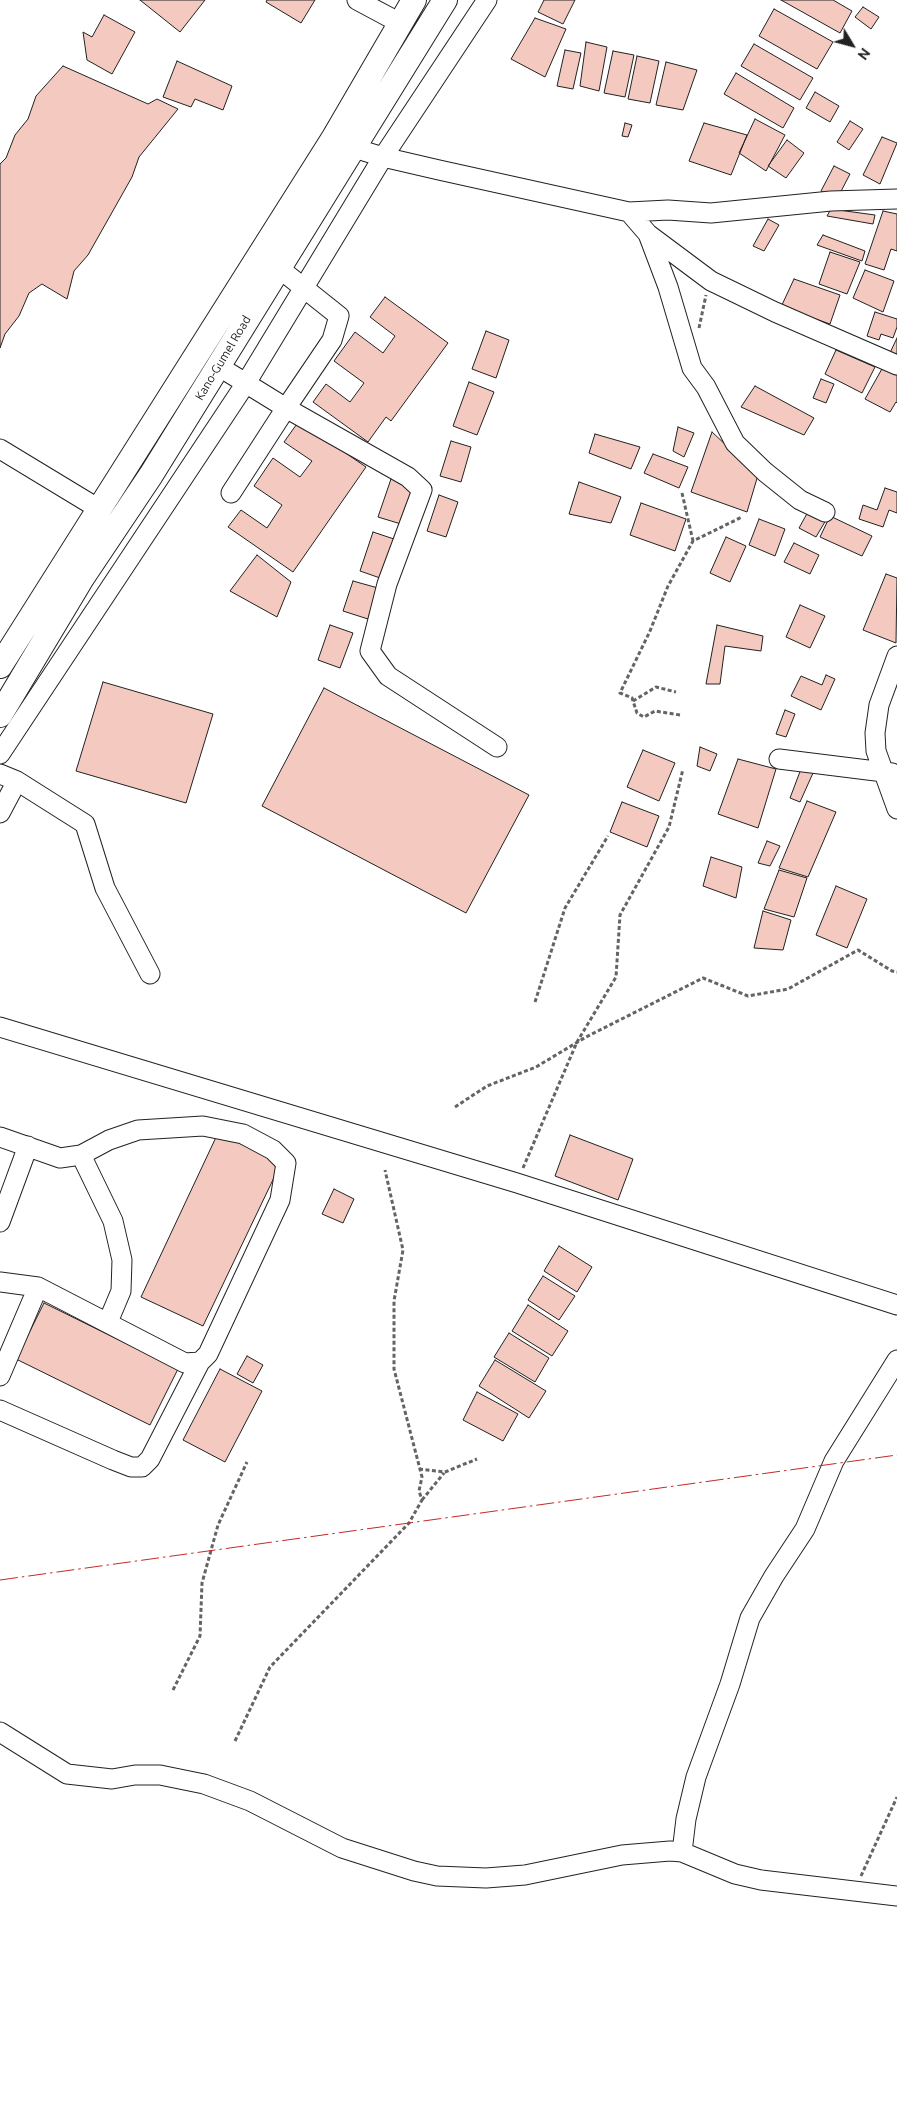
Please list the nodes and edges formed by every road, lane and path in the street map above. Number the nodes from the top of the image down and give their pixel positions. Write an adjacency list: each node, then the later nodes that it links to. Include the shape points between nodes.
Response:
1 (357, 0): 5 (street)
2 (414, 0): 5 (main road, Kano-Gumel Road)
3 (445, 0): 6 (main road, Kano-Gumel Road)
4 (487, 0): 7 (street)
5 (400, 23): 14 (main road, Kano-Gumel Road)
6 (354, 148): 7 (street); 11 (main road, Kano-Gumel Road)
7 (383, 157): 9 (street); 13 (street)
8 (897, 199): 9 (street, via 831,201 711,213)
9 (629, 212): 10 (street)
10 (648, 234): 12 (street); 24 (street, via 692,368 706,387 735,442 800,500)
11 (280, 269): 13 (street); 14 (main road, Kano-Gumel Road)
12 (711, 281): 15 (path, via 703,302); 16 (street)
13 (303, 287): 18 (street); 19 (street, via 339,316 332,340)
14 (243, 303): 17 (main road, Kano-Gumel Road); 23 (main road, Kano-Gumel Road)
15 (698, 335)
16 (897, 365)
17 (218, 366): 18 (street); 31 (main road, Kano-Gumel Road, via 82,578)
18 (246, 383): 19 (street); 34 (street)
19 (286, 408): 21 (street); 33 (street, via 408,477 422,490 388,584 370,651 388,676)
20 (0, 450): 23 (street)
21 (231, 493)
22 (682, 493): 26 (path)
23 (99, 509): 28 (main road, Kano-Gumel Road)
24 (824, 512)
25 (742, 517): 26 (path)
26 (693, 541): 30 (path, via 668,586 620,692)
27 (897, 656): 37 (street, via 879,705 875,733 876,751)
28 (0, 666)
29 (676, 692): 30 (path, via 656,686)
30 (633, 701): 32 (path, via 637,713 644,717 655,710)
31 (0, 715)
32 (680, 715)
33 (497, 746)
34 (0, 754)
35 (779, 759): 37 (street)
36 (683, 768): 46 (path, via 669,826 620,916 616,977)
37 (890, 773): 39 (street)
38 (8, 778): 40 (street); 43 (street, via 85,824 105,888)
39 (897, 809)
40 (0, 814)
41 (608, 836): 44 (path, via 564,908)
42 (897, 972): 46 (path, via 858,950 788,989 748,996 703,978)
43 (150, 974)
44 (535, 1002)
45 (0, 1027): 52 (street)
46 (578, 1042): 47 (path, via 536,1067 487,1086); 52 (path)
47 (455, 1107)
48 (0, 1137): 49 (street)
49 (28, 1146): 50 (street, via 60,1158); 53 (street)
50 (81, 1154): 57 (street, via 112,1221 122,1260 121,1291); 59 (street, via 138,1130 203,1126 243,1134 273,1150 286,1163 280,1200 208,1354)
51 (385, 1170): 64 (path, via 403,1250 394,1301 394,1369)
52 (516, 1182): 56 (street)
53 (0, 1222)
54 (0, 1282): 55 (street)
55 (38, 1287): 57 (street); 60 (street)
56 (897, 1305)
57 (108, 1322): 59 (street, via 185,1363)
58 (897, 1360): 71 (street, via 834,1461 805,1529 750,1618 694,1784)
59 (200, 1362): 61 (street, via 150,1459 142,1467 122,1464)
60 (0, 1376)
61 (0, 1410)
62 (477, 1459): 65 (path)
63 (246, 1462): 67 (path, via 218,1525 202,1583 200,1636)
64 (419, 1469): 65 (path); 66 (path)
65 (445, 1472): 66 (path)
66 (422, 1500): 69 (path, via 409,1523 270,1667)
67 (173, 1690)
68 (0, 1732): 71 (street, via 67,1774 112,1779 135,1775 160,1776 204,1784 250,1801 342,1848 437,1876 486,1878 525,1875 622,1855)
69 (235, 1741)
70 (897, 1797): 72 (path)
71 (682, 1852): 72 (street, via 735,1874 761,1880)
72 (855, 1890): 73 (street)
73 (897, 1896)

